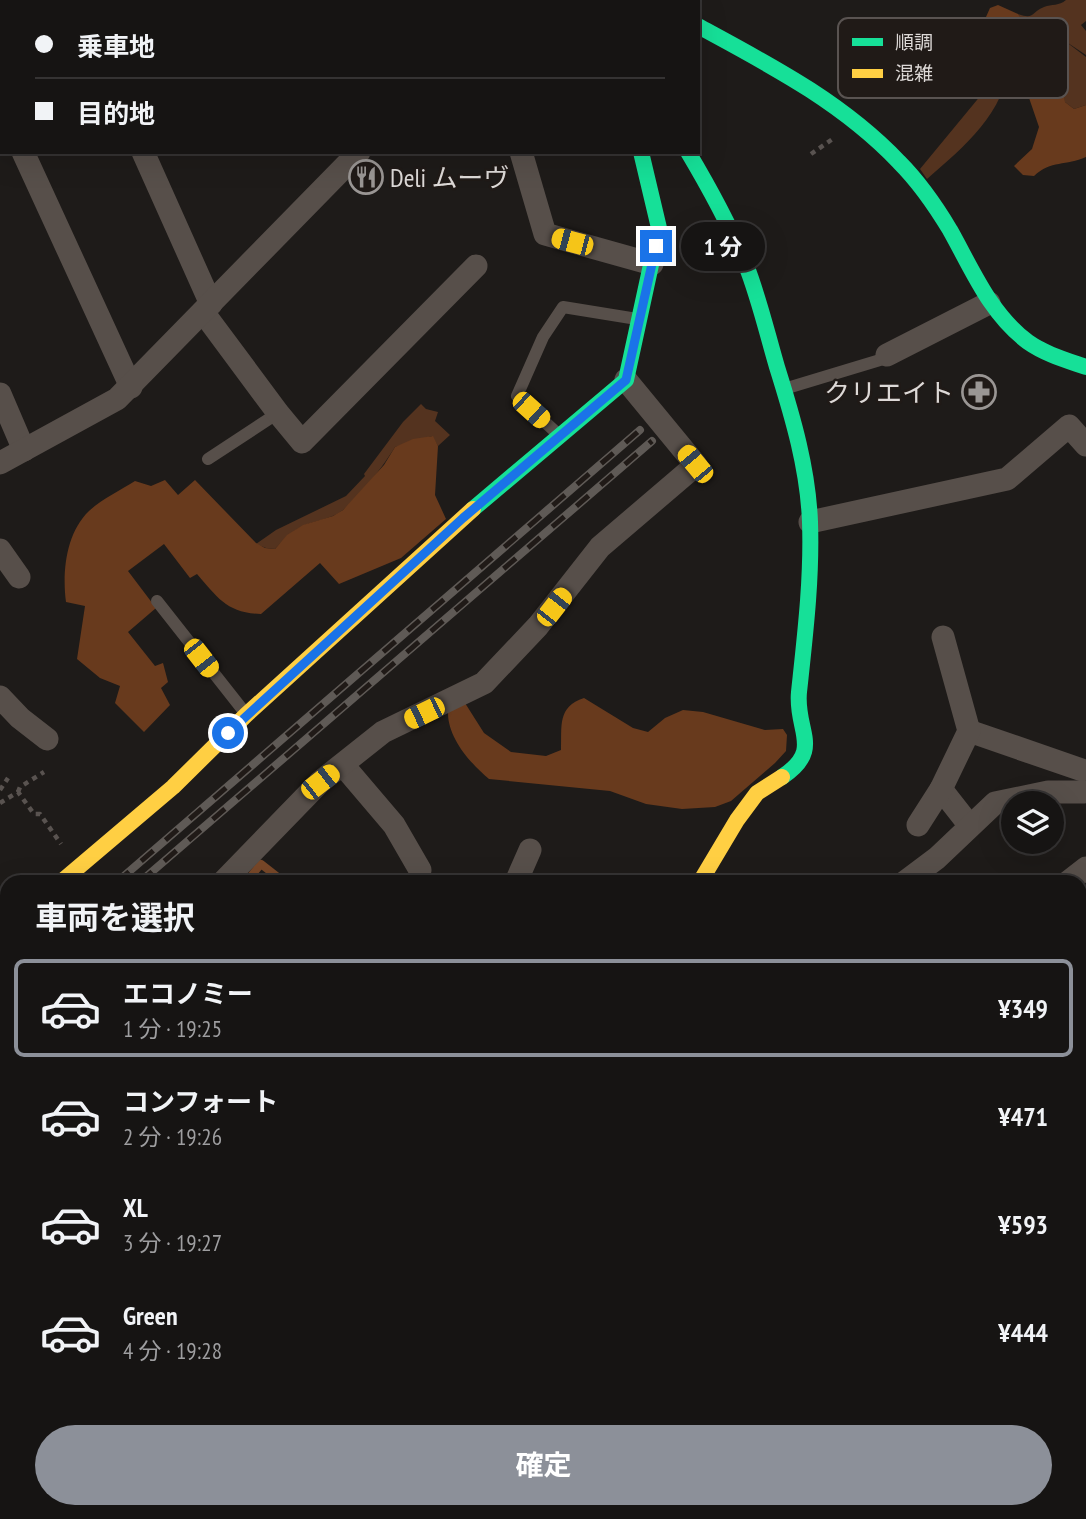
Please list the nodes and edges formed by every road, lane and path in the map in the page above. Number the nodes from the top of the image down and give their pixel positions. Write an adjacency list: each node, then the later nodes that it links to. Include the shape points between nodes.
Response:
1 (700, 27): 10 (street, via 833,105 876,138 934,204)
2 (24, 154): 16 (street)
3 (357, 154): 11 (street)
4 (522, 154): 8 (street, via 545,234)
5 (641, 154): 8 (street, via 659,229)
6 (689, 154): 17 (street, via 719,203 747,267)
7 (150, 156): 11 (street)
8 (652, 264): 12 (street)
9 (476, 266): 19 (street, via 302,442)
10 (989, 303): 13 (street); 14 (street, via 1011,328 1037,347)
11 (207, 308): 16 (street); 19 (street)
12 (639, 320): 15 (street); 20 (lane, via 564,307 544,337 517,396)
13 (887, 355): 17 (lane)
14 (1086, 367)
15 (626, 380): 20 (street); 34 (street, via 695,464 600,547 538,626 484,683 383,733)
16 (131, 387): 22 (street)
17 (784, 389): 25 (street, via 805,467)
18 (0, 394): 22 (street)
19 (278, 413): 23 (lane)
20 (560, 436): 31 (street)
21 (1086, 445): 25 (street, via 1069,426 1007,480)
22 (24, 450): 24 (street)
23 (208, 459)
24 (0, 463)
25 (810, 522): 50 (street, via 809,601 798,705 806,741 804,755 799,766 757,793)
26 (0, 550): 27 (street)
27 (19, 577)
28 (157, 601): 31 (lane)
29 (943, 636): 32 (street)
30 (0, 697): 33 (street)
31 (246, 715): 45 (street, via 173,787)
32 (969, 731): 37 (street); 38 (street)
33 (47, 739)
34 (343, 765): 46 (street, via 394,825); 48 (street, via 320,782)
35 (44, 772): 40 (path)
36 (8, 778): 39 (path)
37 (1085, 778): 43 (street, via 1048,792 995,803)
38 (941, 789): 42 (street); 43 (street)
39 (0, 790)
40 (18, 792): 41 (path); 45 (path, via 34,814 40,814)
41 (0, 803)
42 (918, 825)
43 (970, 826): 51 (street)
44 (530, 850): 49 (street)
45 (77, 867): 47 (street)
46 (420, 870)
47 (68, 875)
48 (230, 875)
49 (519, 875)
50 (703, 875)
51 (914, 875)

